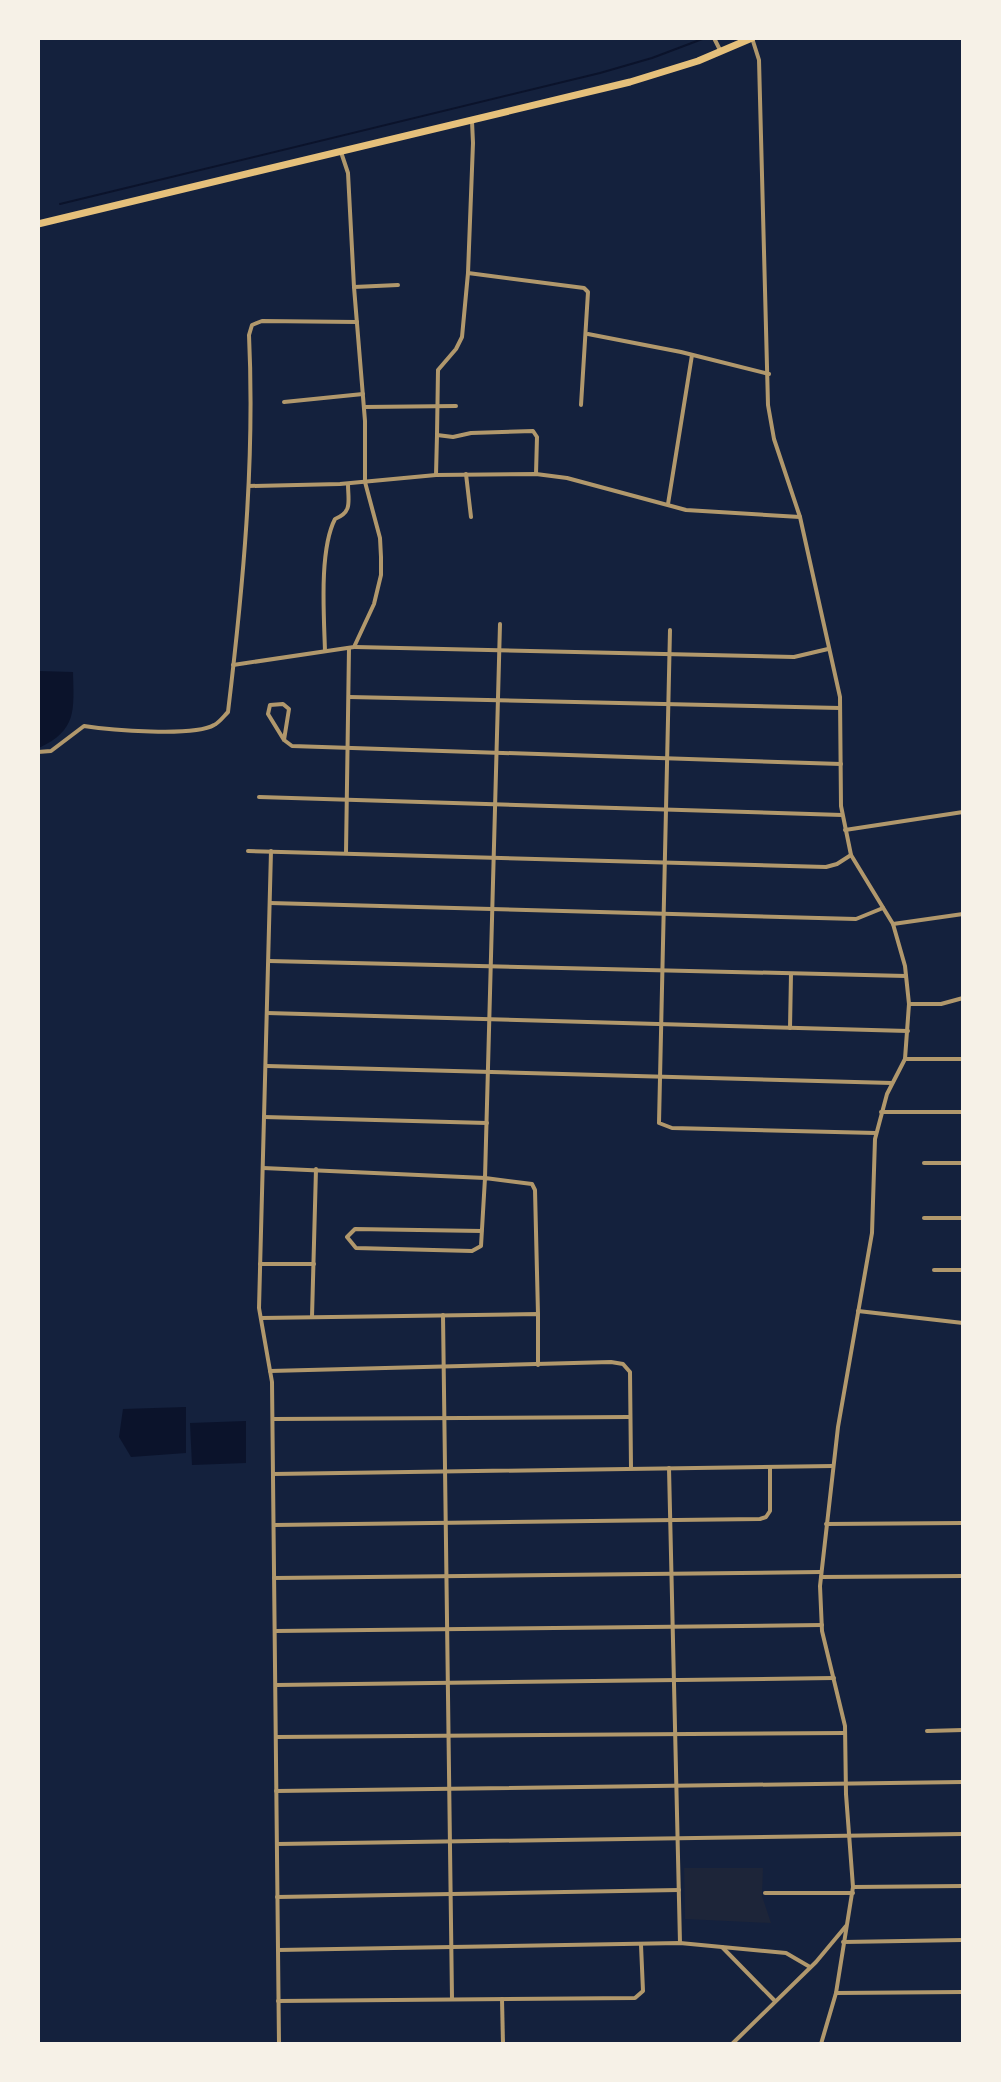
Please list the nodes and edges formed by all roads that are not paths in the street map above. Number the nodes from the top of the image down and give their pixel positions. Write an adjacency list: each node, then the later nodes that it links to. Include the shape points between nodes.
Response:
1 (752, 38): 3 (highway); 13 (street, via 759,60)
2 (714, 39): 3 (street)
3 (721, 52): 4 (highway, via 641,79)
4 (472, 119): 5 (highway); 7 (street)
5 (340, 151): 6 (highway); 9 (street, via 348,173)
6 (38, 224)
7 (468, 273): 11 (street, via 584,288); 17 (street, via 462,337 438,370)
8 (398, 285): 9 (street)
9 (354, 287): 10 (street)
10 (357, 322): 14 (street); 26 (street, via 252,325)
11 (588, 334): 12 (street); 16 (street)
12 (692, 355): 13 (street); 27 (street)
13 (769, 374): 29 (street, via 774,439)
14 (363, 394): 15 (street); 19 (street)
15 (284, 402)
16 (581, 405)
17 (437, 406): 18 (street); 19 (street); 20 (street)
18 (456, 406)
19 (364, 407): 24 (street)
20 (437, 435): 22 (street, via 533,431); 23 (street)
21 (466, 474): 22 (street); 23 (street); 28 (street)
22 (536, 474): 27 (street)
23 (436, 475): 24 (street)
24 (365, 482): 25 (street); 32 (street, via 380,538 381,575 374,604)
25 (348, 484): 26 (street); 35 (street, via 348,510 335,519 328,539)
26 (249, 486): 37 (street)
27 (668, 504): 29 (street, via 686,510)
28 (471, 517)
29 (800, 517): 33 (street)
30 (500, 624): 34 (street)
31 (670, 630): 36 (street)
32 (352, 647): 34 (street); 35 (street); 38 (street)
33 (828, 649): 36 (street, via 794,657); 41 (street)
34 (499, 650): 36 (street); 39 (street)
35 (325, 651): 37 (street)
36 (669, 654): 40 (street)
37 (233, 665): 44 (street, via 228,712 214,726 84,726 51,751)
38 (349, 697): 39 (street); 43 (street)
39 (498, 701): 40 (street); 45 (street)
40 (668, 704): 41 (street); 46 (street)
41 (840, 708): 47 (street)
42 (284, 740): 42 (street, via 268,714 270,705 289,709); 43 (street, via 292,746)
43 (348, 748): 45 (street); 49 (street)
44 (38, 752)
45 (496, 752): 46 (street); 50 (street)
46 (667, 758): 47 (street); 51 (street)
47 (841, 764): 53 (street)
48 (259, 797): 49 (street)
49 (347, 800): 50 (street); 57 (street)
50 (495, 805): 51 (street); 59 (street)
51 (666, 810): 53 (street); 60 (street)
52 (963, 812): 54 (street)
53 (842, 815): 54 (street)
54 (845, 830): 58 (street)
55 (248, 851): 56 (street)
56 (271, 851): 57 (street); 61 (street)
57 (346, 853): 59 (street)
58 (851, 855): 60 (street, via 826,867); 62 (street)
59 (494, 857): 60 (street); 63 (street)
60 (665, 862): 64 (street)
61 (270, 903): 63 (street); 67 (street)
62 (883, 908): 64 (street, via 856,919); 66 (street)
63 (493, 909): 64 (street); 68 (street)
64 (664, 914): 69 (street)
65 (963, 914): 66 (street)
66 (893, 924): 71 (street)
67 (268, 960): 68 (street); 74 (street)
68 (491, 966): 69 (street); 75 (street)
69 (663, 970): 70 (street); 76 (street)
70 (791, 974): 71 (street); 77 (street)
71 (906, 976): 73 (street)
72 (963, 998): 73 (street)
73 (909, 1004): 78 (street)
74 (267, 1013): 75 (street); 81 (street)
75 (490, 1019): 76 (street); 82 (street)
76 (662, 1024): 77 (street); 83 (street)
77 (790, 1028): 78 (street)
78 (908, 1031): 79 (street)
79 (905, 1059): 80 (street); 84 (street)
80 (963, 1059)
81 (265, 1066): 82 (street); 87 (street)
82 (489, 1072): 83 (street); 88 (street)
83 (661, 1076): 84 (street); 89 (street, via 658,1114 663,1126)
84 (892, 1083): 85 (street)
85 (881, 1112): 86 (street); 89 (street)
86 (963, 1112)
87 (264, 1117): 88 (street); 92 (street)
88 (487, 1123): 94 (street)
89 (876, 1133): 102 (street, via 872,1233)
90 (924, 1163): 91 (street)
91 (963, 1163)
92 (263, 1168): 93 (street); 98 (street)
93 (316, 1169): 94 (street); 99 (street)
94 (485, 1178): 97 (street); 103 (street, via 522,1181 535,1190)
95 (924, 1218): 96 (street)
96 (963, 1218)
97 (482, 1231): 97 (street, via 481,1246 454,1252 356,1248 347,1237 355,1229)
98 (260, 1264): 99 (street); 106 (street)
99 (314, 1264): 105 (street)
100 (934, 1270): 101 (street)
101 (963, 1270)
102 (858, 1311): 107 (street); 114 (street)
103 (538, 1314): 104 (street); 108 (street)
104 (443, 1315): 105 (street); 109 (street)
105 (312, 1317): 106 (street)
106 (261, 1318): 110 (street)
107 (961, 1324)
108 (538, 1365): 109 (street); 111 (street, via 623,1364 630,1372)
109 (444, 1367): 110 (street); 112 (street)
110 (270, 1371): 113 (street)
111 (629, 1417): 112 (street); 116 (street)
112 (444, 1418): 113 (street); 118 (street)
113 (273, 1419): 119 (street)
114 (833, 1466): 115 (street); 123 (street)
115 (770, 1467): 117 (street); 120 (street, via 766,1517)
116 (631, 1468): 117 (street); 118 (street)
117 (669, 1468): 120 (street)
118 (445, 1471): 119 (street); 122 (street)
119 (273, 1474): 124 (street)
120 (670, 1522): 122 (street); 125 (street)
121 (963, 1523): 123 (street)
122 (446, 1524): 124 (street); 127 (street)
123 (826, 1524): 126 (street)
124 (274, 1525): 129 (street)
125 (671, 1573): 126 (street); 127 (street); 131 (street)
126 (821, 1574): 128 (street); 130 (street)
127 (447, 1576): 129 (street); 132 (street)
128 (963, 1576)
129 (274, 1578): 133 (street)
130 (822, 1625): 131 (street); 134 (street)
131 (673, 1627): 132 (street); 135 (street)
132 (447, 1629): 133 (street); 136 (street)
133 (275, 1631): 137 (street)
134 (834, 1678): 135 (street); 140 (street)
135 (674, 1680): 136 (street); 141 (street)
136 (448, 1683): 137 (street); 142 (street)
137 (275, 1685): 143 (street)
138 (963, 1730): 139 (street)
139 (927, 1731)
140 (845, 1733): 141 (street); 145 (street)
141 (675, 1734): 142 (street); 146 (street)
142 (449, 1735): 143 (street); 147 (street)
143 (276, 1737): 148 (street)
144 (963, 1782): 145 (street)
145 (846, 1783): 146 (street); 150 (street)
146 (676, 1785): 147 (street); 151 (street)
147 (449, 1788): 148 (street); 152 (street)
148 (276, 1791): 153 (street)
149 (963, 1834): 150 (street)
150 (850, 1835): 151 (street); 156 (street)
151 (678, 1838): 152 (street); 155 (street)
152 (450, 1842): 153 (street); 158 (street)
153 (277, 1844): 159 (street)
154 (963, 1886): 156 (street)
155 (679, 1890): 158 (street); 163 (street)
156 (853, 1890): 157 (street); 160 (street)
157 (765, 1893)
158 (451, 1894): 159 (street); 166 (street)
159 (277, 1897): 167 (street)
160 (848, 1924): 162 (street); 168 (street)
161 (963, 1940): 162 (street)
162 (843, 1942): 170 (street)
163 (680, 1943): 164 (street); 165 (street)
164 (641, 1944): 166 (street); 172 (street, via 643,1991 635,1998)
165 (720, 1945): 168 (street, via 786,1953); 173 (street)
166 (451, 1948): 167 (street); 171 (street)
167 (278, 1950): 174 (street)
168 (810, 1967): 173 (street)
169 (963, 1992): 170 (street)
170 (836, 1993): 178 (street)
171 (452, 1999): 172 (street); 174 (street)
172 (502, 1999): 176 (street)
173 (774, 2000): 177 (street)
174 (278, 2001): 175 (street)
175 (279, 2044)
176 (503, 2044)
177 (732, 2044)
178 (821, 2044)
179 (929, 2044): 180 (street)
180 (945, 2044): 181 (street)
181 (963, 2044)

